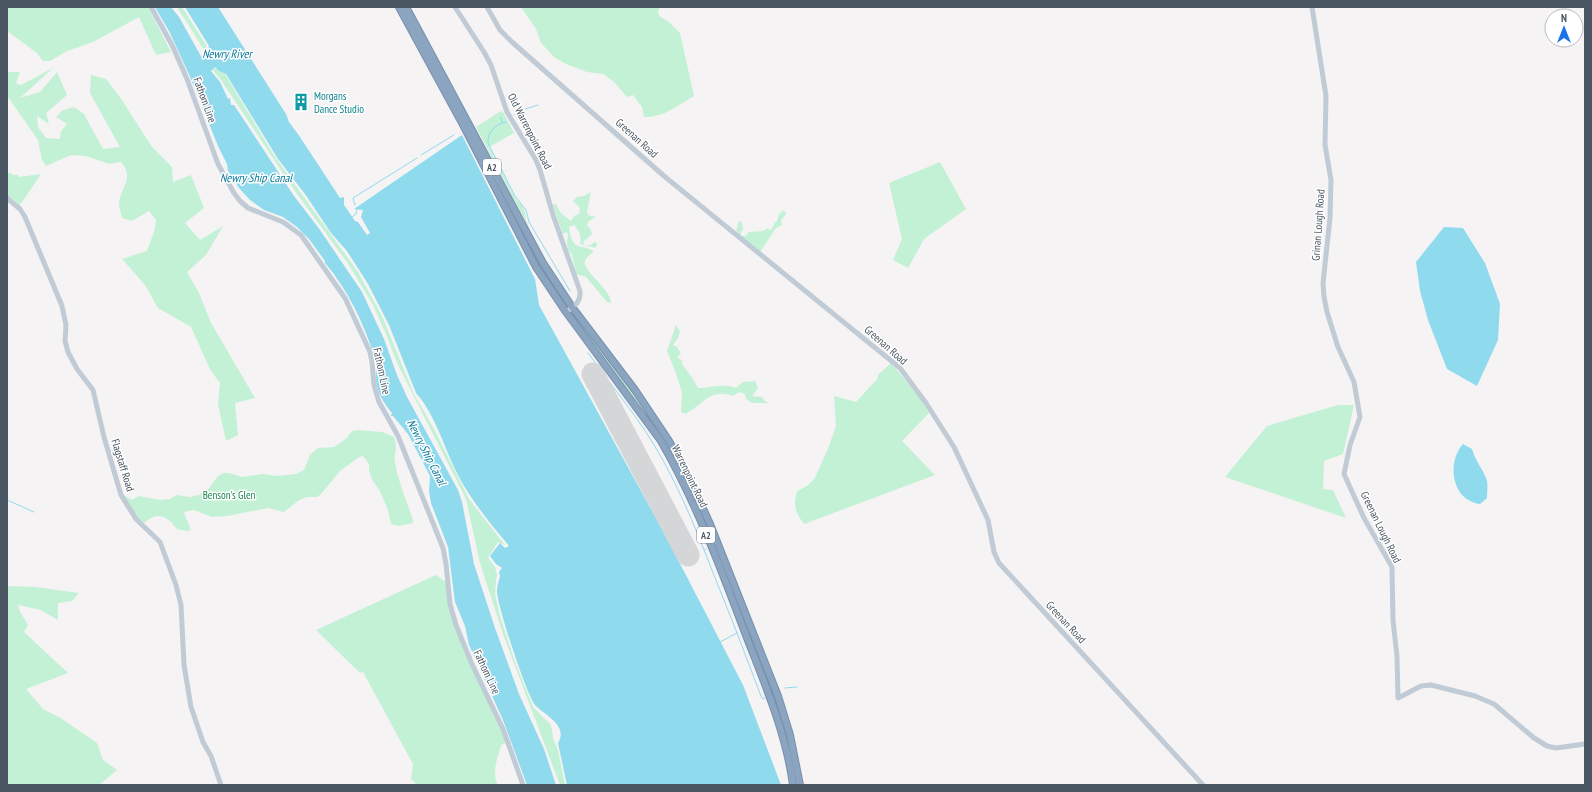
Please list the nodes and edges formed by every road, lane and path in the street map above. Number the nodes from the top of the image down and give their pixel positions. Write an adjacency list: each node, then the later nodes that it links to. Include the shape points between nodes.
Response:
1 (151, 7): 13 (street, Fathom Line, via 172,45 218,164 234,193 248,208 283,222 301,235 350,308 370,352 379,402 398,436 443,548 450,604 460,635 503,729)
2 (399, 7): 9 (highway, A2, via 533,260)
3 (406, 7): 8 (highway, A2, via 543,263)
4 (455, 7): 8 (street, Old Warrenpoint Road, via 484,52 508,112 540,170 580,292 580,300)
5 (487, 7): 16 (street, Greenan Road, via 500,30 512,42 664,176 900,368 954,447 988,520 994,552 999,563)
6 (1312, 7): 10 (street, Grinan Lough Road, via 1326,96 1325,145 1331,180 1324,297 1338,347 1354,382)
7 (7, 198): 12 (street, Flagstaff Road, via 25,217 57,292 64,316 66,347 72,361 94,390 104,437 121,495 136,519 156,537 164,550 182,605 184,665 191,707)
8 (572, 307): 9 (street, Old Warrenpoint Road); 15 (highway, Warrenpoint Road / A2, via 635,390 669,442 691,482 778,696 792,739)
9 (566, 312): 14 (highway, Warrenpoint Road / A2, via 661,441 676,468 700,519 775,712)
10 (1360, 417): 11 (street, Greenan Lough Road, via 1350,445 1344,474 1364,518 1392,567 1398,698 1421,686 1431,685 1475,696 1494,704 1547,746 1556,748)
11 (1585, 744)
12 (221, 785)
13 (523, 785)
14 (793, 785)
15 (800, 785)
16 (1203, 785)

